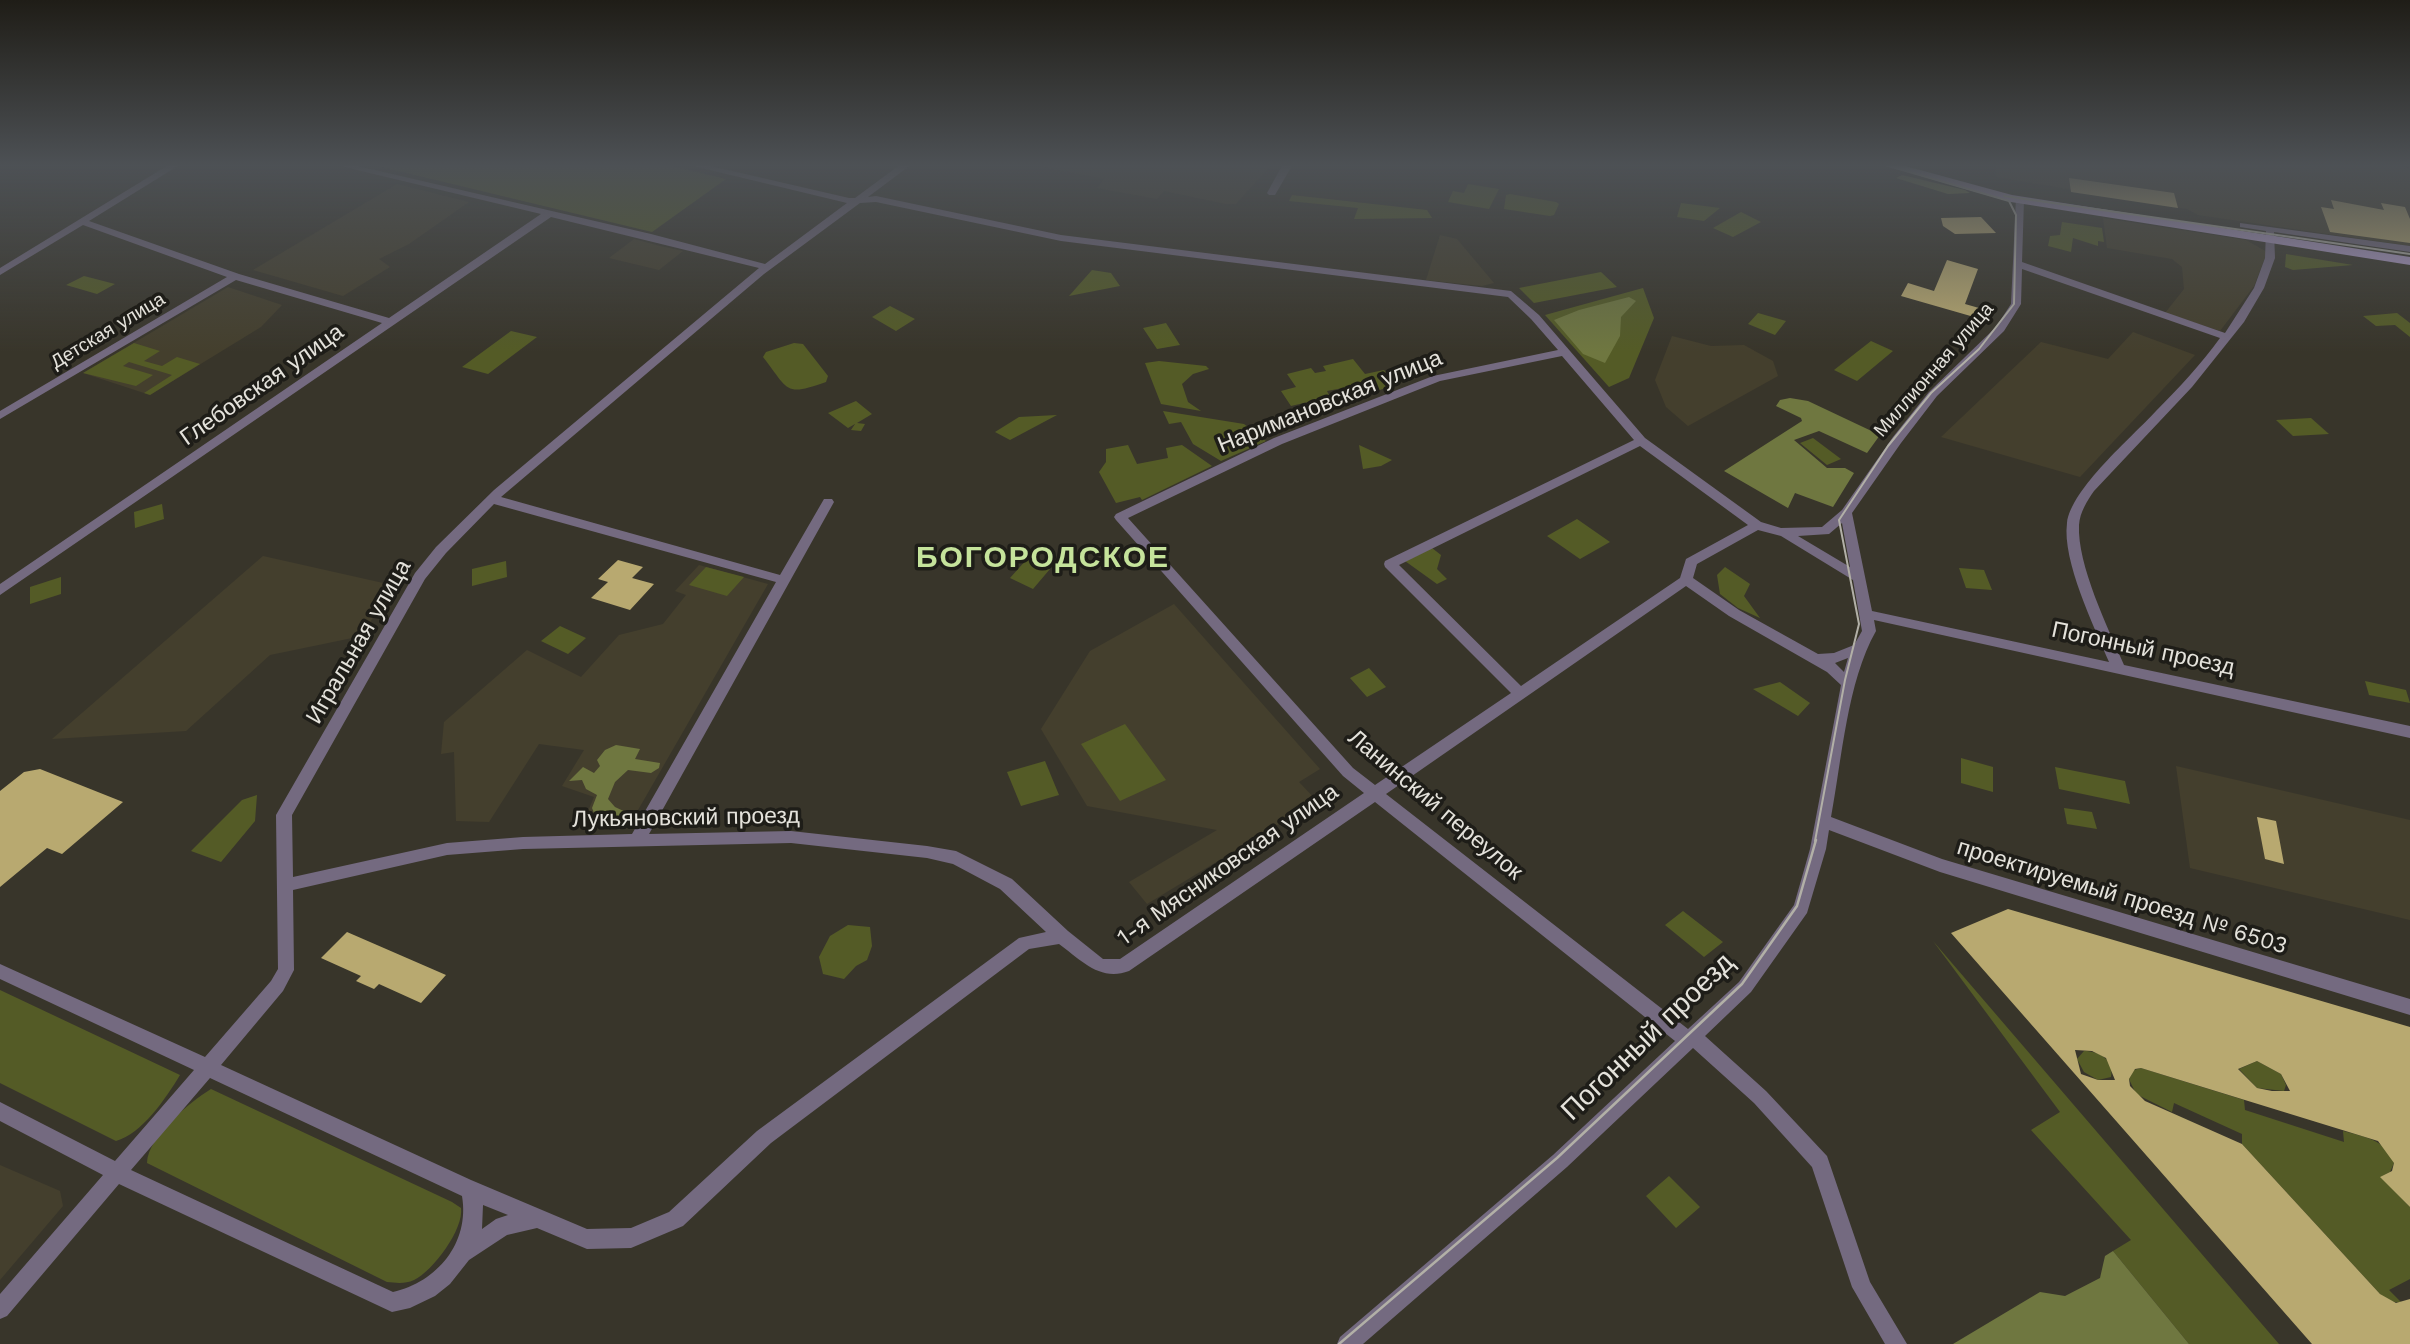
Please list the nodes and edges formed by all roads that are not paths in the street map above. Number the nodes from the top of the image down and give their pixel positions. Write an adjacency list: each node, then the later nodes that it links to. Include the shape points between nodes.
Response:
1 (74, 227): 16 (street)
2 (95, 227): 17 (street)
3 (529, 227): 18 (street, Глебовская улица)
4 (600, 227): 15 (street)
5 (824, 227): 15 (street, Игральная улица)
6 (1007, 227): 20 (street, via 1060,238 1511,294)
7 (2018, 227): 14 (street, Миллионная улица)
8 (2205, 227): 11 (main road)
9 (2247, 227): 11 (main road)
10 (2255, 227): 12 (street)
11 (2271, 236): 13 (main road); 19 (street, via 2270,269)
12 (2410, 249)
13 (2410, 261)
14 (2017, 264): 19 (street); 25 (street, Миллионная улица, via 2016,304 2000,329 1933,394)
15 (766, 267): 23 (street, Игральная улица)
16 (0, 272)
17 (235, 276): 18 (street); 21 (street, Детская улица)
18 (390, 322): 32 (street, Глебовская улица)
19 (2227, 337): 36 (street, via 2092,485 2073,522 2074,549)
20 (1565, 352): 22 (street); 26 (street, Наримановская улица, via 1437,378 1278,442)
21 (0, 416)
22 (1641, 441): 27 (street); 38 (street, via 1390,564)
23 (492, 499): 30 (street); 43 (street, Игральная улица, via 414,583 284,815)
24 (828, 502): 30 (street)
25 (1846, 513): 28 (street, Миллионная улица, via 1825,531); 29 (street)
26 (1120, 517): 40 (street, Ланинский переулок, via 1348,772)
27 (1756, 525): 28 (street, Миллионная улица); 31 (street, via 1691,562)
28 (1781, 532): 29 (street)
29 (1857, 577): 33 (street)
30 (783, 580): 42 (street)
31 (1686, 580): 35 (street); 38 (street, 1-я Мясниковская улица)
32 (0, 590)
33 (1866, 614): 34 (street, via 1869,631); 36 (street, Погонный проезд)
34 (1860, 648): 35 (street); 37 (street, Погонный проезд)
35 (1817, 659): 37 (street)
36 (2119, 669): 39 (street, Погонный проезд)
37 (1848, 684): 41 (street, Погонный проезд)
38 (1520, 693): 40 (street, 1-я Мясниковская улица)
39 (2410, 732)
40 (1376, 793): 44 (street, 1-я Мясниковская улица, via 1123,966 1100,966); 47 (street, Ланинский переулок)
41 (1824, 821): 46 (street, проектируемый проезд № 6503, via 1940,865); 47 (street, Погонный проезд, via 1801,908 1745,987)
42 (637, 840): 43 (street, Лукьяновский проезд, via 447,849); 44 (street, Лукьяновский проезд, via 791,837 943,855 998,879)
43 (287, 885): 48 (street, Игральная улица, via 286,970)
44 (1062, 936): 52 (street, via 1026,943 764,1137 676,1219 631,1238 587,1239)
45 (0, 971): 48 (street)
46 (2410, 1007)
47 (1691, 1039): 55 (street, Погонный проезд, via 1560,1161); 56 (street, Ланинский переулок, via 1760,1097 1819,1162 1862,1287)
48 (206, 1066): 50 (street, Игральная улица); 51 (street)
49 (0, 1111): 50 (street)
50 (116, 1171): 53 (street, via 392,1302 420,1295); 54 (street, Игральная улица)
51 (471, 1190): 52 (street); 53 (street, via 475,1223)
52 (539, 1218): 53 (street, via 496,1230)
53 (459, 1258)
54 (0, 1309)
55 (1347, 1344)
56 (1897, 1344)

